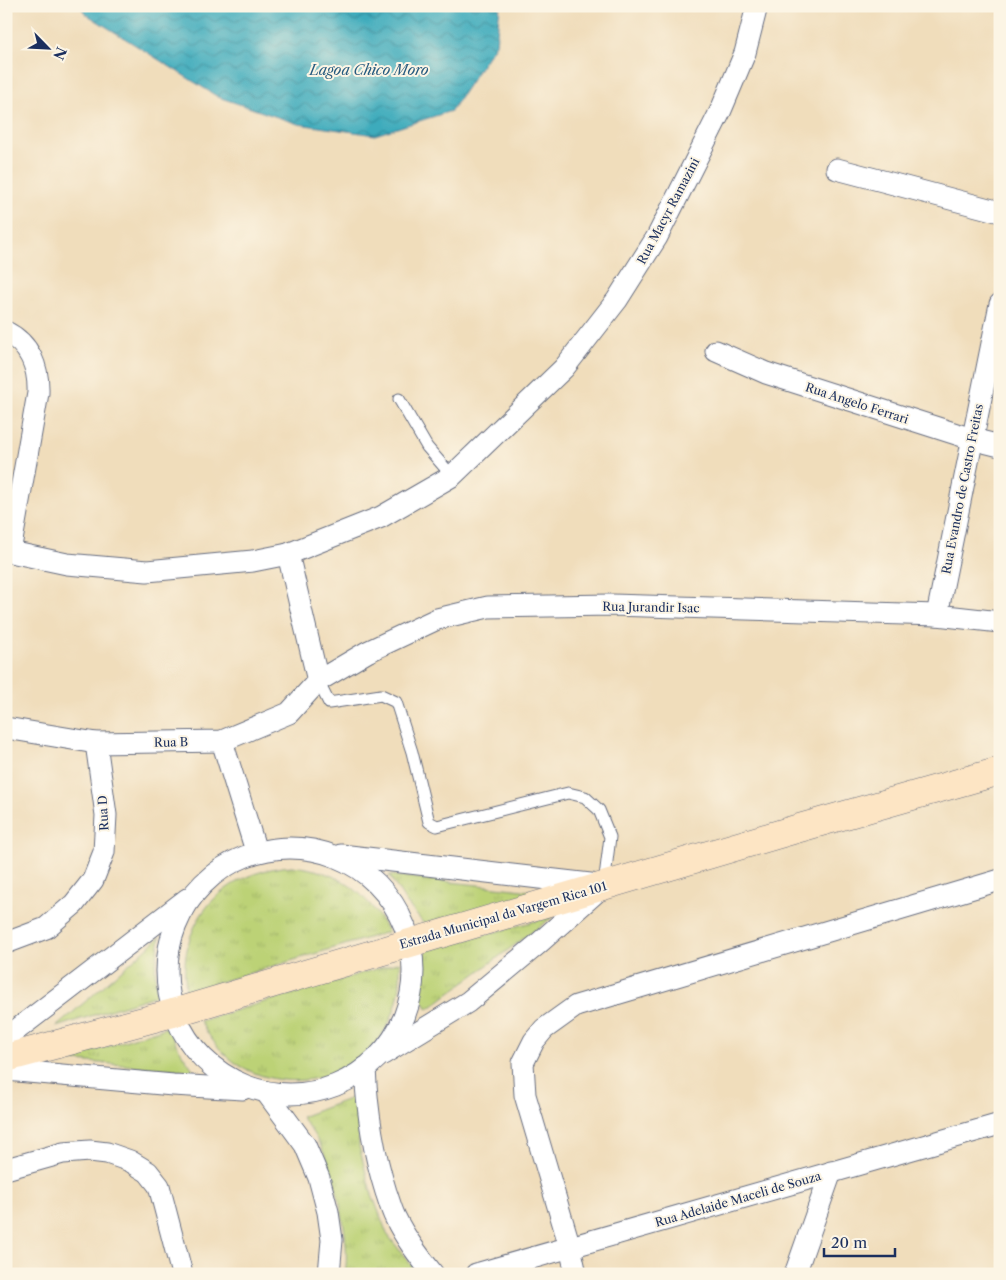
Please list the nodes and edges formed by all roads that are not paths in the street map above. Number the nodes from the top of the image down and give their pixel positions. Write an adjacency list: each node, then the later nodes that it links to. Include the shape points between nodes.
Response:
1 (757, 6): 10 (street, Rua Macyr Ramazini, via 745,54 721,110 657,237 617,300 564,368)
2 (837, 169): 3 (street)
3 (1000, 212)
4 (1000, 304): 8 (street, Rua Evandro de Castro Freitas)
5 (6, 332): 11 (street, via 26,348 36,368 38,381)
6 (716, 351): 8 (street, Rua Angelo Ferrari, via 766,373)
7 (399, 399): 10 (lane, via 427,447)
8 (972, 439): 9 (street, Rua Angelo Ferrari); 13 (street, Rua Evandro de Castro Freitas)
9 (1000, 446)
10 (452, 476): 12 (street, Rua Macyr Ramazini, via 381,517)
11 (8, 552): 12 (street, Rua Macyr Ramazini, via 67,564 147,571 253,561)
12 (288, 554): 15 (street)
13 (937, 616): 14 (street, Rua Jurandir Isac); 15 (street, Rua Jurandir Isac, via 612,605 488,607 437,619 367,652)
14 (1000, 622)
15 (318, 681): 17 (street, Rua B, via 289,713); 23 (lane, via 329,703 380,695 396,702 429,822 437,826 568,793 585,797 599,810 610,838)
16 (7, 728): 18 (street, Rua B)
17 (222, 742): 18 (street, Rua B); 20 (street)
18 (96, 743): 25 (street, Rua D, via 106,815 104,852 93,880 74,904 46,928)
19 (1000, 772): 23 (street, Estrada Municipal da Vargem Rica 101)
20 (256, 851): 21 (street, via 295,847); 24 (street, via 221,868)
21 (333, 854): 23 (street); 26 (street, via 368,874 394,905)
22 (1000, 880): 36 (street, via 576,1006 544,1028 534,1040 523,1064 525,1095)
23 (604, 885): 26 (street, Estrada Municipal da Vargem Rica 101); 30 (street, via 468,1002)
24 (193, 894): 27 (street, via 173,931 166,972); 28 (street)
25 (6, 943)
26 (410, 943): 27 (street, Estrada Municipal da Vargem Rica 101); 30 (street, via 412,984 400,1024)
27 (174, 1013): 29 (street, Estrada Municipal da Vargem Rica 101); 32 (street, via 192,1046 220,1073)
28 (6, 1038)
29 (6, 1058)
30 (371, 1063): 32 (street, via 334,1086 300,1094); 39 (street, via 367,1102 379,1170 394,1216)
31 (6, 1070): 32 (street)
32 (260, 1091): 38 (street, via 305,1145 319,1178 332,1240)
33 (1000, 1124): 35 (street, Rua Adelaide Maceli de Souza)
34 (6, 1168): 37 (street, via 63,1153 90,1151 130,1161 148,1172 159,1186)
35 (831, 1172): 36 (street, Rua Adelaide Maceli de Souza); 42 (street)
36 (570, 1247): 40 (street, Rua Adelaide Maceli de Souza); 41 (street)
37 (182, 1274)
38 (330, 1274)
39 (433, 1274)
40 (476, 1274)
41 (576, 1274)
42 (795, 1274)

